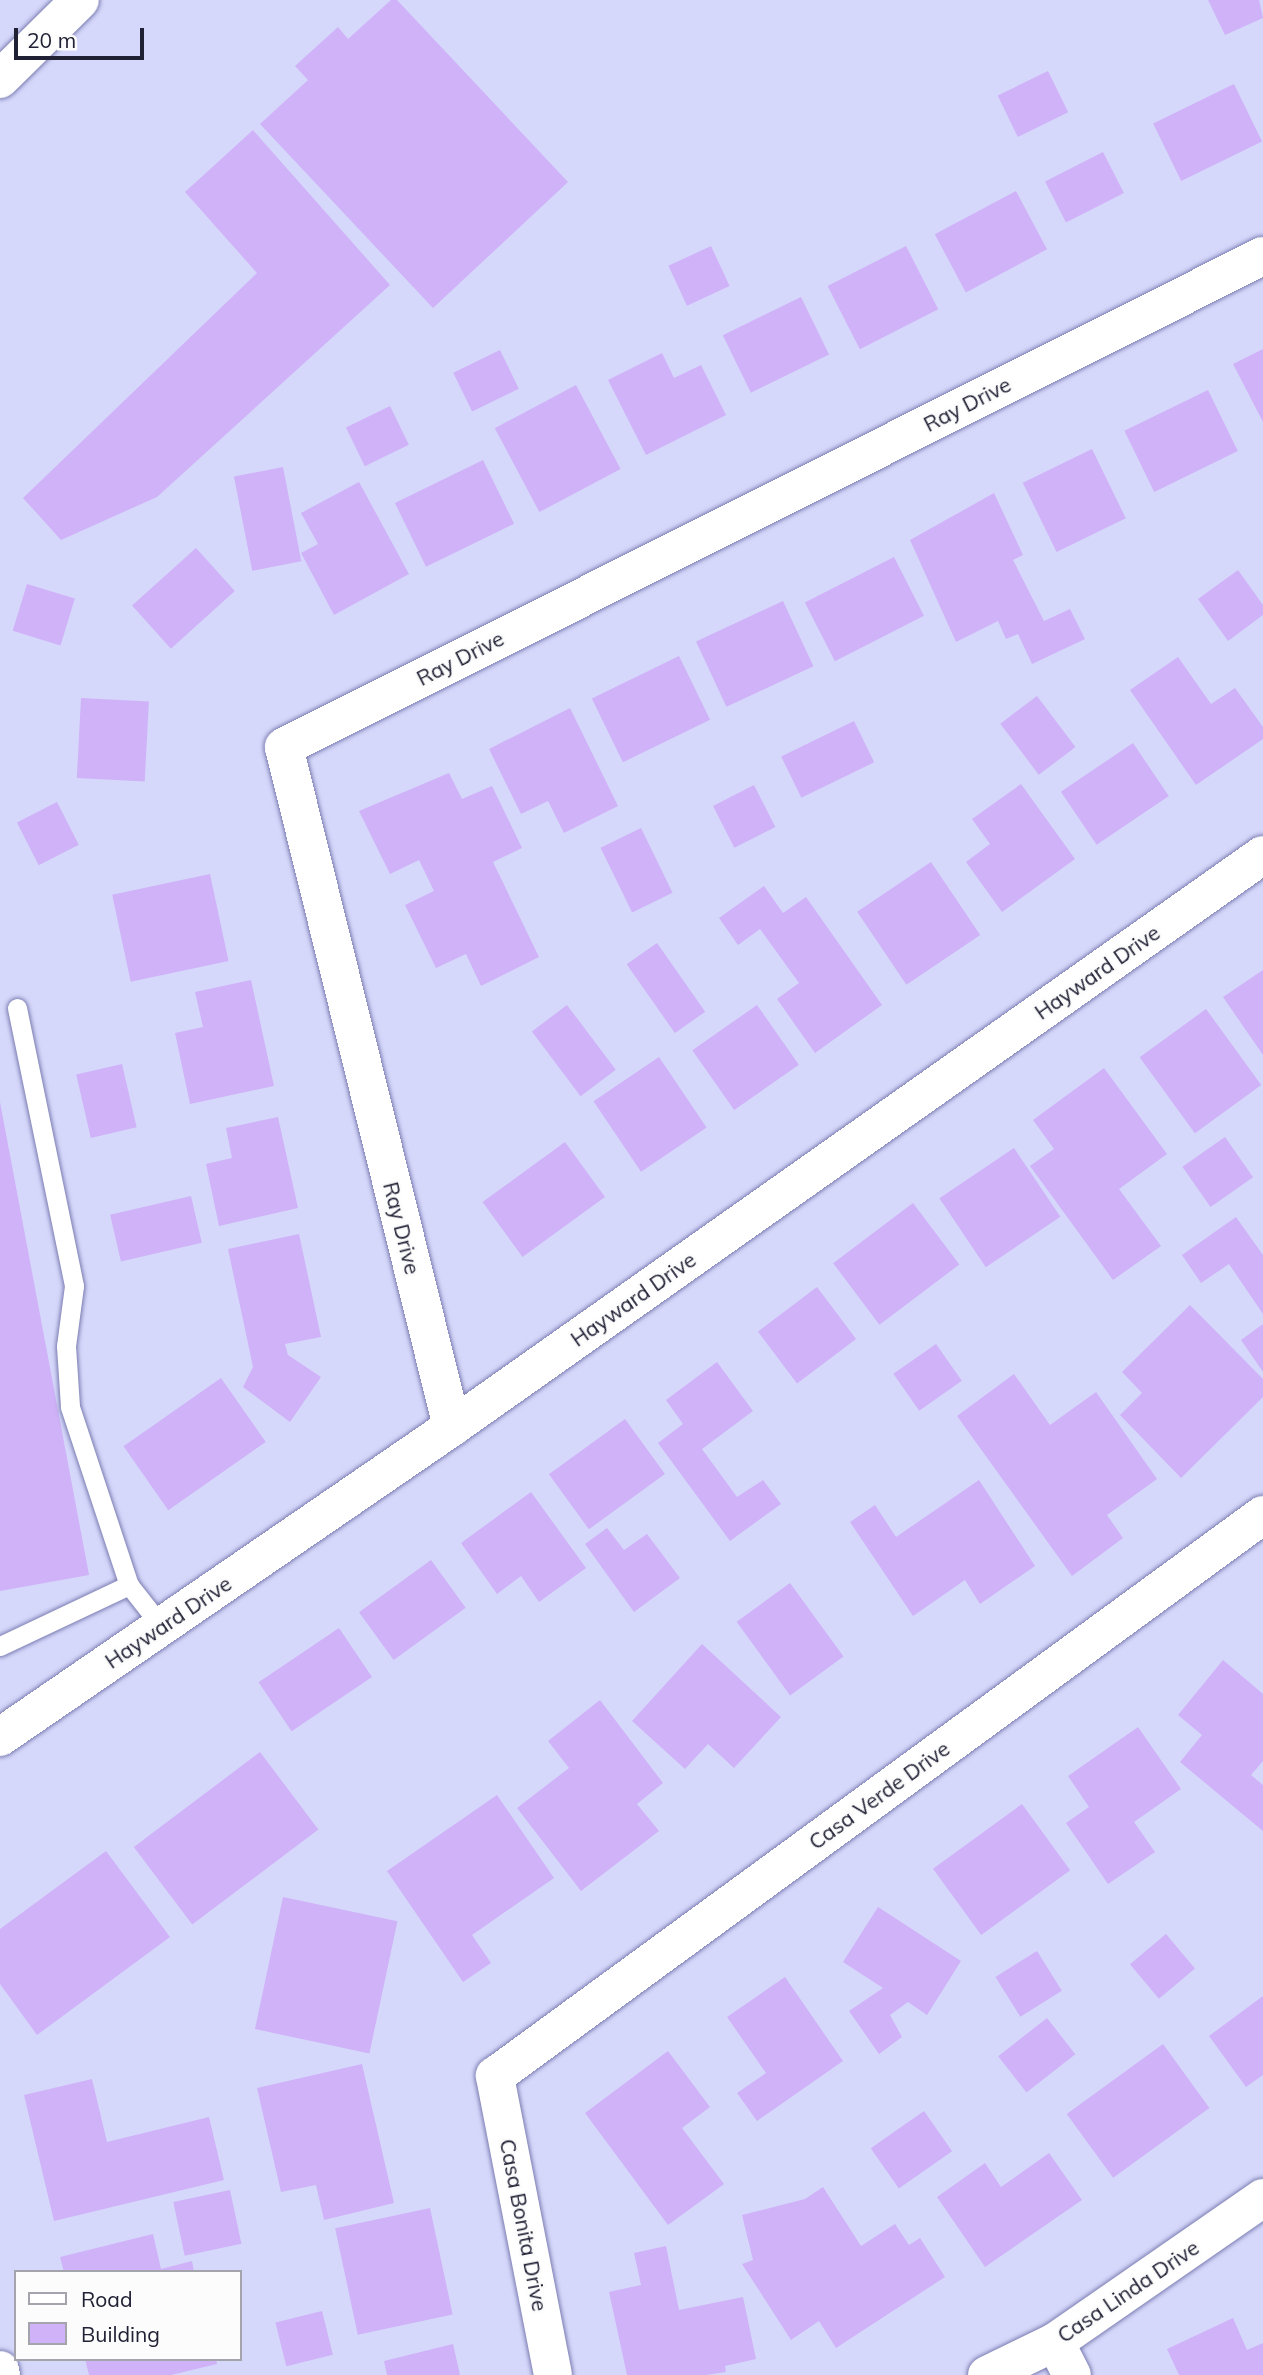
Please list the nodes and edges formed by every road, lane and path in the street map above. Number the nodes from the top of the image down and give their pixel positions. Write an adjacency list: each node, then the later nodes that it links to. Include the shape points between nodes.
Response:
1 (80, 0): 2 (street)
2 (0, 79)
3 (1263, 256): 6 (street, Ray Drive, via 284,747)
4 (1263, 855): 6 (street, Hayward Drive)
5 (17, 1008): 8 (lane, via 74,1286 66,1346 70,1407)
6 (452, 1427): 9 (street, Hayward Drive)
7 (1263, 1515): 12 (street, Casa Verde Drive)
8 (129, 1585): 9 (lane); 10 (lane)
9 (162, 1626): 11 (street, Hayward Drive)
10 (0, 1646)
11 (0, 1737)
12 (495, 2076): 17 (street, Casa Bonita Drive)
13 (1263, 2198): 14 (street, Casa Linda Drive)
14 (1063, 2358): 18 (street, Casa Linda Drive)
15 (0, 2370): 16 (street)
16 (1, 2375)
17 (553, 2375)
18 (987, 2375)

